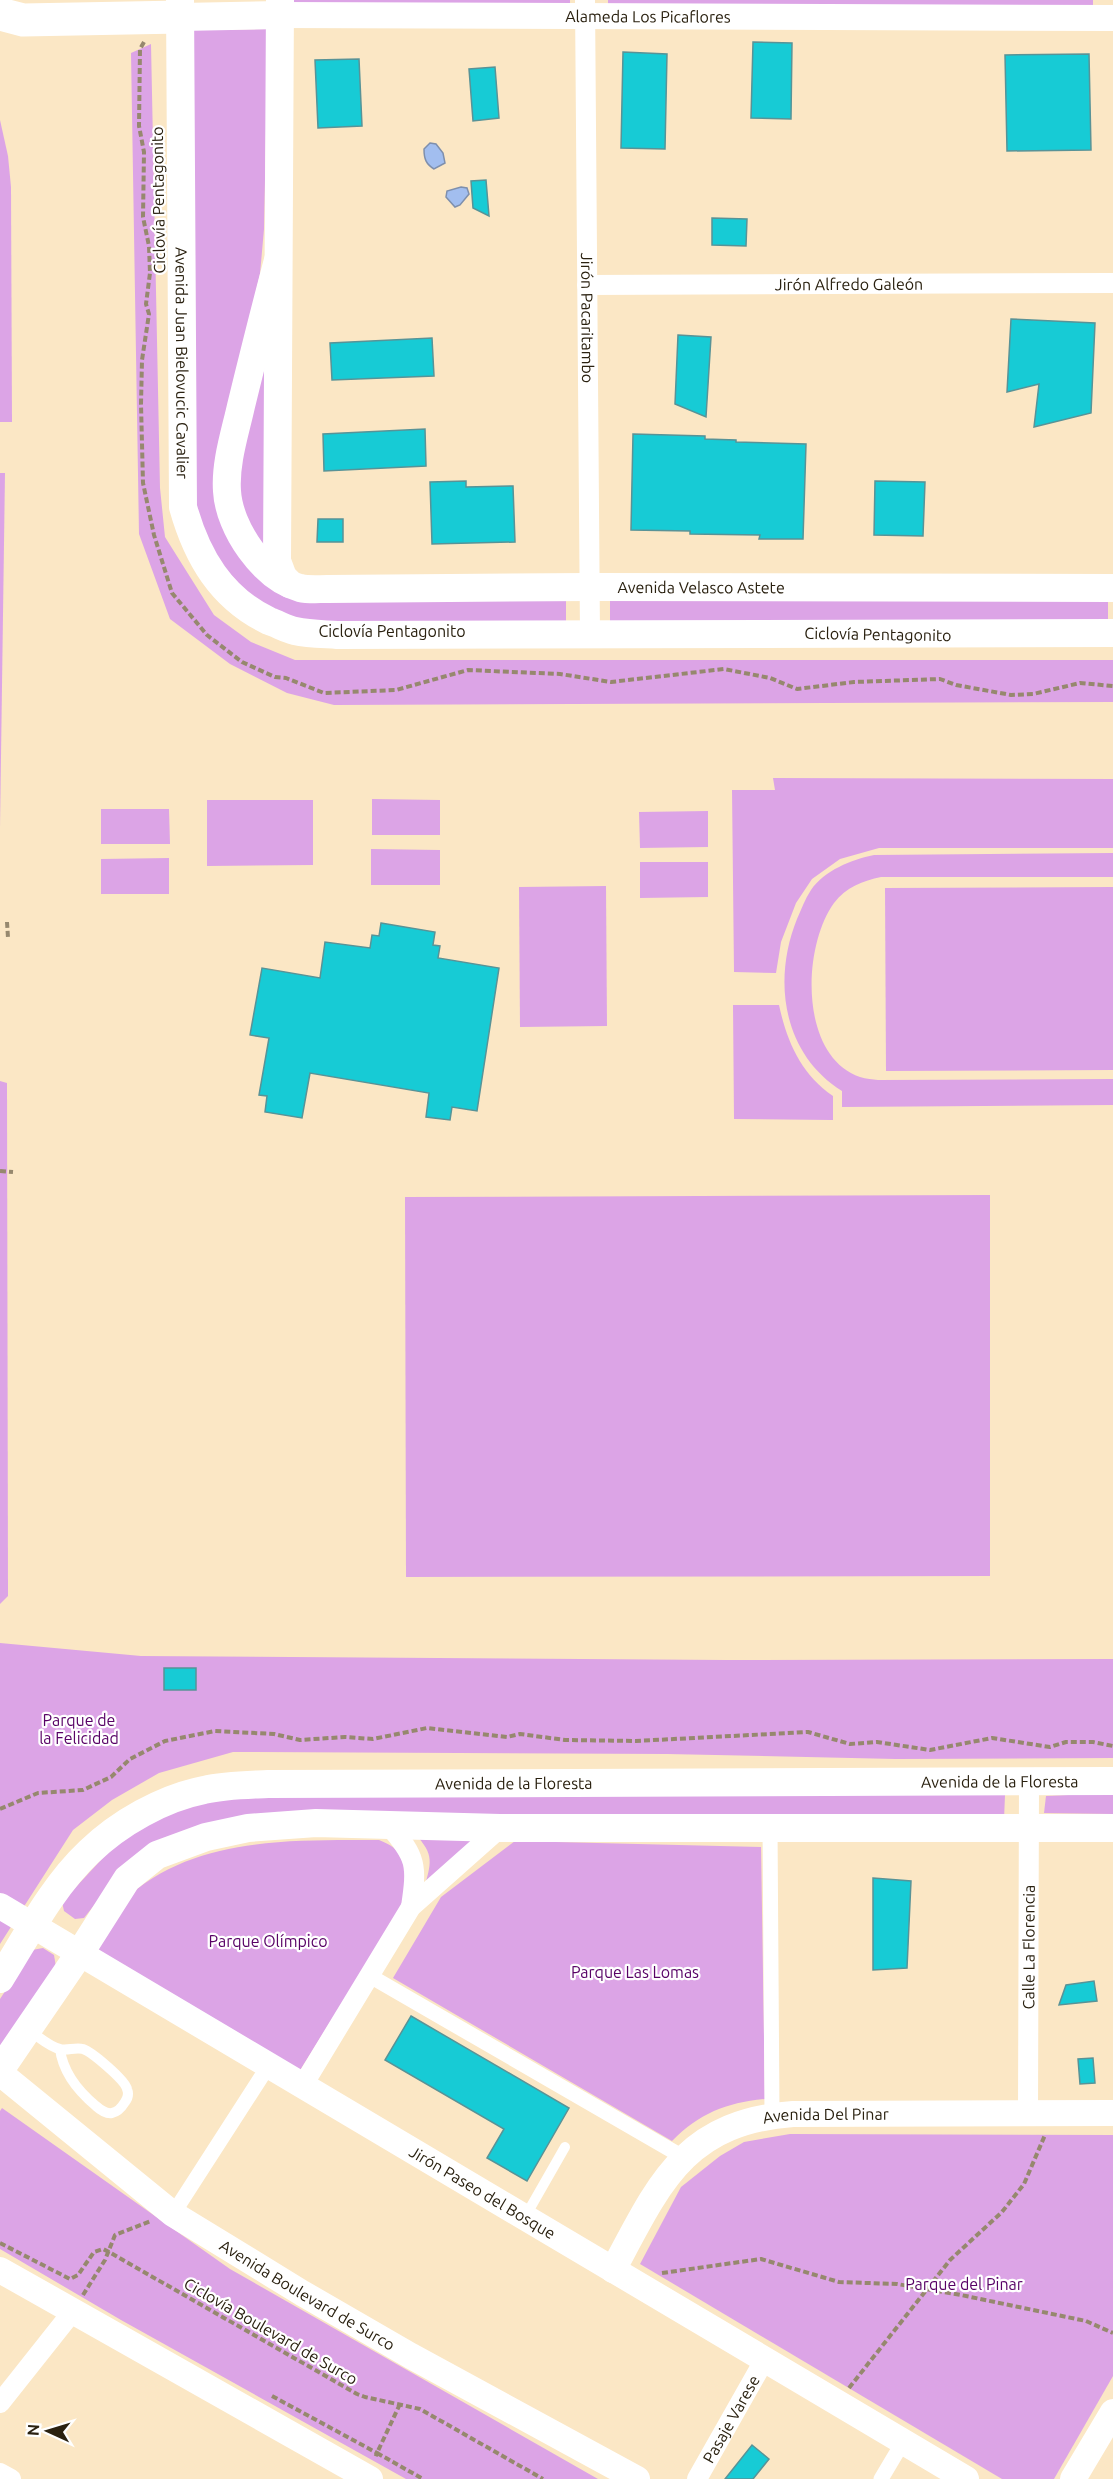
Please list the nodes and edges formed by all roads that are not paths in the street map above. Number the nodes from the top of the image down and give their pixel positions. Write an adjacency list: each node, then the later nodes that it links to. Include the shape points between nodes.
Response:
1 (180, 8): 2 (main road, Alameda Los Picaflores); 4 (highway); 14 (main road, Avenida Juan Bielovucic Cavalier, via 183,507 207,567 243,606 293,631 336,635)
2 (280, 8): 3 (street, Alameda Los Picaflores); 7 (main road)
3 (585, 8): 6 (street, Alameda Los Picaflores); 9 (street, Jirón Pacaritambo)
4 (79, 9): 5 (highway, via 23,20)
5 (0, 14)
6 (1113, 18)
7 (278, 260): 10 (main road, via 277,561 283,578); 10 (main road, via 234,438 227,492 235,524 248,547 270,570)
8 (1113, 283): 9 (street, Jirón Alfredo Galeón)
9 (587, 285): 11 (street, Jirón Pacaritambo)
10 (292, 585): 11 (main road, Avenida Velasco Astete, via 327,590)
11 (590, 587): 12 (main road, Avenida Velasco Astete); 14 (street, Jirón Pacaritambo)
12 (1113, 588)
13 (1113, 633): 14 (main road)
14 (590, 635)
15 (1029, 1781): 16 (main road, Avenida de la Floresta); 19 (street, Calle La Florencia); 24 (main road, Avenida de la Floresta, via 268,1784 203,1790 173,1800 115,1831 73,1870)
16 (1113, 1781)
17 (389, 1826): 20 (main road); 23 (street, via 407,1846 414,1862); 25 (main road, via 316,1823 248,1828 206,1837 157,1855 127,1879)
18 (770, 1826): 19 (main road); 20 (main road); 35 (street)
19 (1029, 1827): 21 (main road); 33 (street, Calle La Florencia)
20 (500, 1828): 23 (street)
21 (1113, 1828)
22 (0, 1906): 24 (street, Jirón Paseo del Bosque)
23 (411, 1907): 26 (street)
24 (34, 1926): 25 (street, Jirón Paseo del Bosque); 27 (main road, Avenida de la Floresta)
25 (80, 1953): 28 (main road); 30 (street, Jirón Paseo del Bosque)
26 (370, 1976): 32 (street); 37 (street)
27 (0, 1979)
28 (28, 2029): 29 (lane); 31 (main road)
29 (60, 2049): 29 (lane, via 67,2074 86,2098 104,2113 119,2111 128,2097 123,2080 85,2050)
30 (269, 2065): 32 (street, Jirón Paseo del Bosque); 38 (street)
31 (0, 2072): 38 (street, Avenida Boulevard de Surco)
32 (303, 2085): 39 (street, Jirón Paseo del Bosque)
33 (1028, 2113): 34 (street, Avenida Del Pinar); 35 (street, Avenida Del Pinar)
34 (1113, 2113)
35 (772, 2115): 37 (street, Avenida Del Pinar, via 725,2130)
36 (565, 2147): 39 (lane)
37 (684, 2157): 41 (street, Avenida Del Pinar, via 653,2195)
38 (173, 2214): 50 (street, Avenida Boulevard de Surco, via 411,2356)
39 (525, 2217): 41 (street, Jirón Paseo del Bosque)
40 (0, 2270): 42 (street)
41 (620, 2274): 43 (street, Jirón Paseo del Bosque)
42 (73, 2311): 44 (street); 49 (street)
43 (765, 2359): 46 (street, Jirón Paseo del Bosque); 51 (street, Pasaje Varese)
44 (0, 2403)
45 (1113, 2412): 54 (street)
46 (903, 2442): 52 (street); 53 (street, Jirón Paseo del Bosque)
47 (0, 2473): 48 (street)
48 (11, 2479)
49 (370, 2479)
50 (637, 2479)
51 (697, 2479)
52 (881, 2479)
53 (966, 2479)
54 (1073, 2479)

